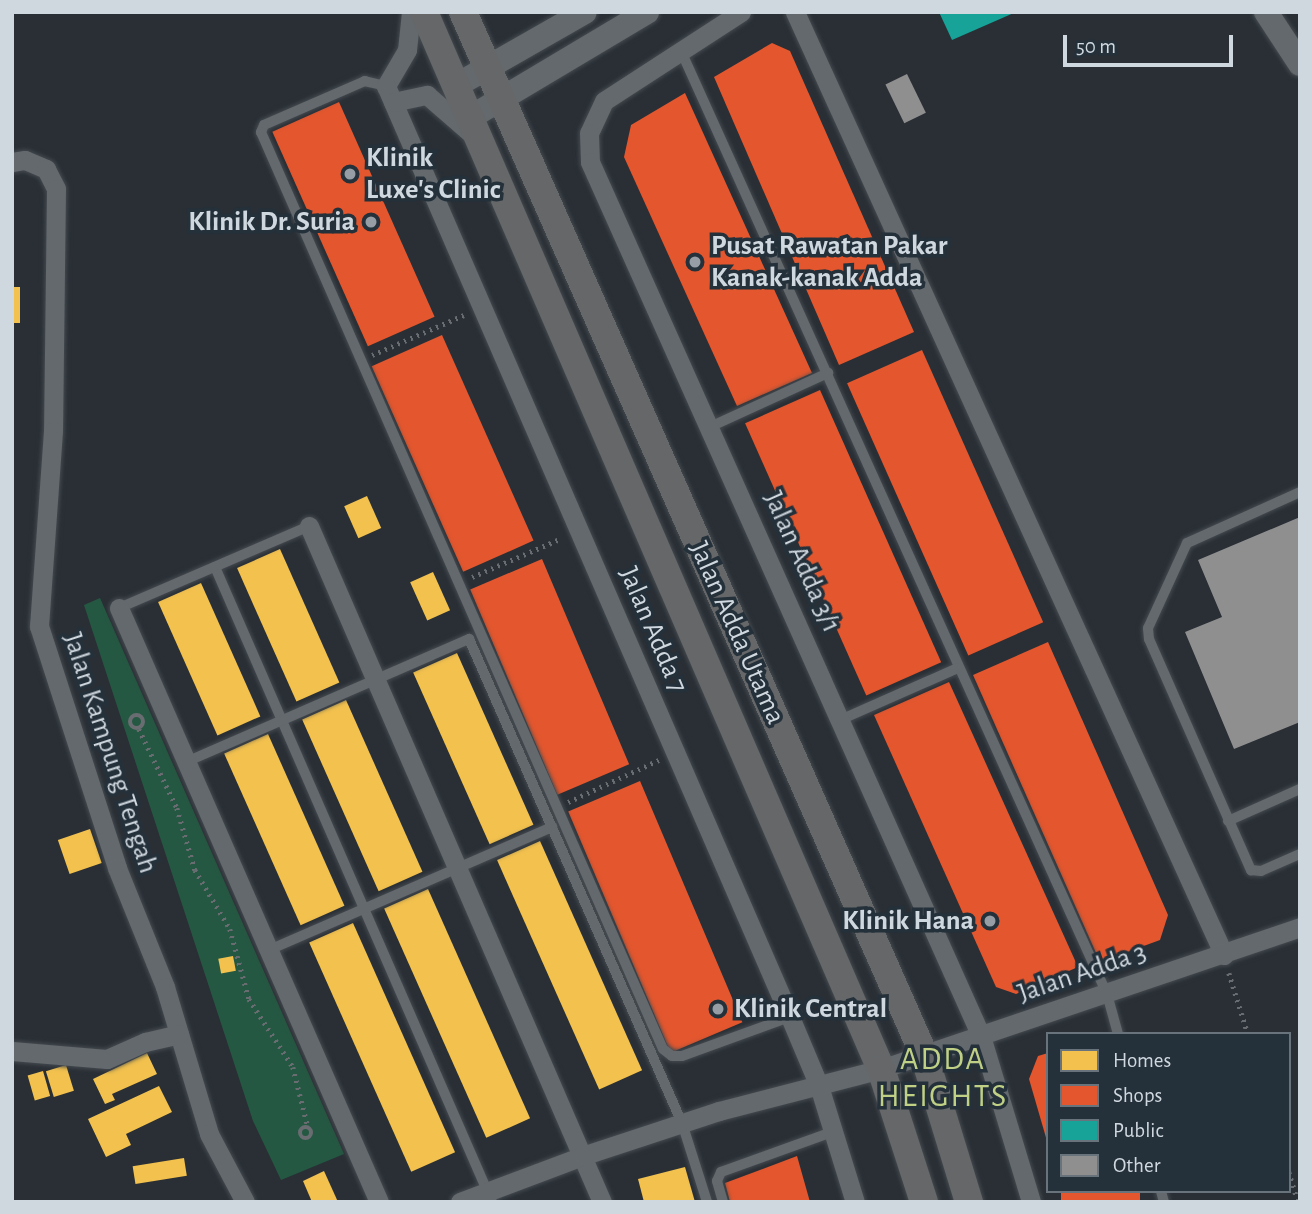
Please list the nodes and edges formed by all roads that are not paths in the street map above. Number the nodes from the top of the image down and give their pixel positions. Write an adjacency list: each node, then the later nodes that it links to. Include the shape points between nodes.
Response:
1 (411, 12): 14 (street, via 407,50)
2 (424, 12): 13 (main road, Jalan Adda Utama)
3 (463, 12): 12 (main road, Jalan Adda Utama)
4 (585, 12): 12 (street)
5 (647, 12): 15 (street)
6 (741, 12): 10 (street, Jalan Adda 3/1)
7 (795, 12): 38 (street)
8 (1256, 12): 11 (lane, via 1273,40)
9 (1266, 12): 11 (street)
10 (681, 51): 19 (lane); 20 (street, Jalan Adda 3/1, via 604,101 589,133 590,162)
11 (1295, 57)
12 (489, 70): 13 (street); 15 (main road, Jalan Adda Utama)
13 (457, 85): 16 (main road, Jalan Adda Utama)
14 (390, 94): 17 (street, via 427,95); 40 (street, Jalan Adda 7); 40 (lane, via 365,80 261,127 663,1049 682,1056)
15 (503, 101): 16 (street); 45 (main road, Jalan Adda Utama)
16 (471, 117): 17 (main road, Jalan Adda Utama)
17 (484, 145): 46 (main road, Jalan Adda Utama)
18 (12, 162): 42 (street, Jalan Kampung Tengah, via 25,160 46,169 55,189 53,431 39,626 117,868)
19 (828, 373): 20 (lane); 25 (lane)
20 (712, 426): 28 (street, Jalan Adda 3/1)
21 (1300, 492): 31 (lane, via 1186,543 1148,628)
22 (309, 526): 23 (lane); 26 (street)
23 (215, 567): 24 (lane); 27 (lane)
24 (119, 608): 29 (street)
25 (958, 668): 28 (lane); 39 (lane)
26 (376, 680): 27 (lane); 32 (lane, via 469,639); 34 (street)
27 (282, 720): 29 (lane); 35 (lane)
28 (840, 720): 43 (street, Jalan Adda 3/1)
29 (186, 762): 37 (street)
30 (1300, 789): 31 (lane)
31 (1228, 821): 33 (lane, via 1251,870 1261,871)
32 (552, 827): 34 (lane); 48 (lane)
33 (1300, 854)
34 (458, 867): 35 (lane); 50 (street)
35 (365, 908): 37 (lane); 51 (lane)
36 (1300, 928): 38 (street, Jalan Adda 3)
37 (269, 950): 53 (street)
38 (1224, 955): 39 (street, Jalan Adda 3)
39 (1107, 994): 41 (lane); 43 (street, Jalan Adda 3)
40 (790, 1017): 47 (street, Jalan Adda 7)
41 (1117, 1032)
42 (179, 1034): 44 (street, via 145,1042 107,1059); 52 (street, Jalan Kampung Tengah, via 209,1134)
43 (981, 1037): 45 (street, Jalan Adda 3); 61 (street, Jalan Adda 3/1)
44 (12, 1051)
45 (924, 1055): 46 (street, Jalan Adda 3); 60 (main road, Jalan Adda Utama)
46 (881, 1069): 47 (street, Jalan Adda 3); 59 (main road, Jalan Adda Utama)
47 (819, 1086): 48 (street, Jalan Adda 3); 49 (street, Jalan Adda 7)
48 (682, 1124): 50 (street, Jalan Adda 3); 56 (lane)
49 (835, 1131): 57 (lane, via 721,1172 718,1181); 58 (street, Jalan Adda 7)
50 (584, 1155): 51 (street, Jalan Adda 3); 55 (street)
51 (490, 1196): 54 (street, Jalan Adda 3)
52 (245, 1202)
53 (379, 1202)
54 (460, 1202)
55 (602, 1202)
56 (707, 1202)
57 (723, 1202)
58 (855, 1202)
59 (924, 1202)
60 (969, 1202)
61 (1031, 1202)

